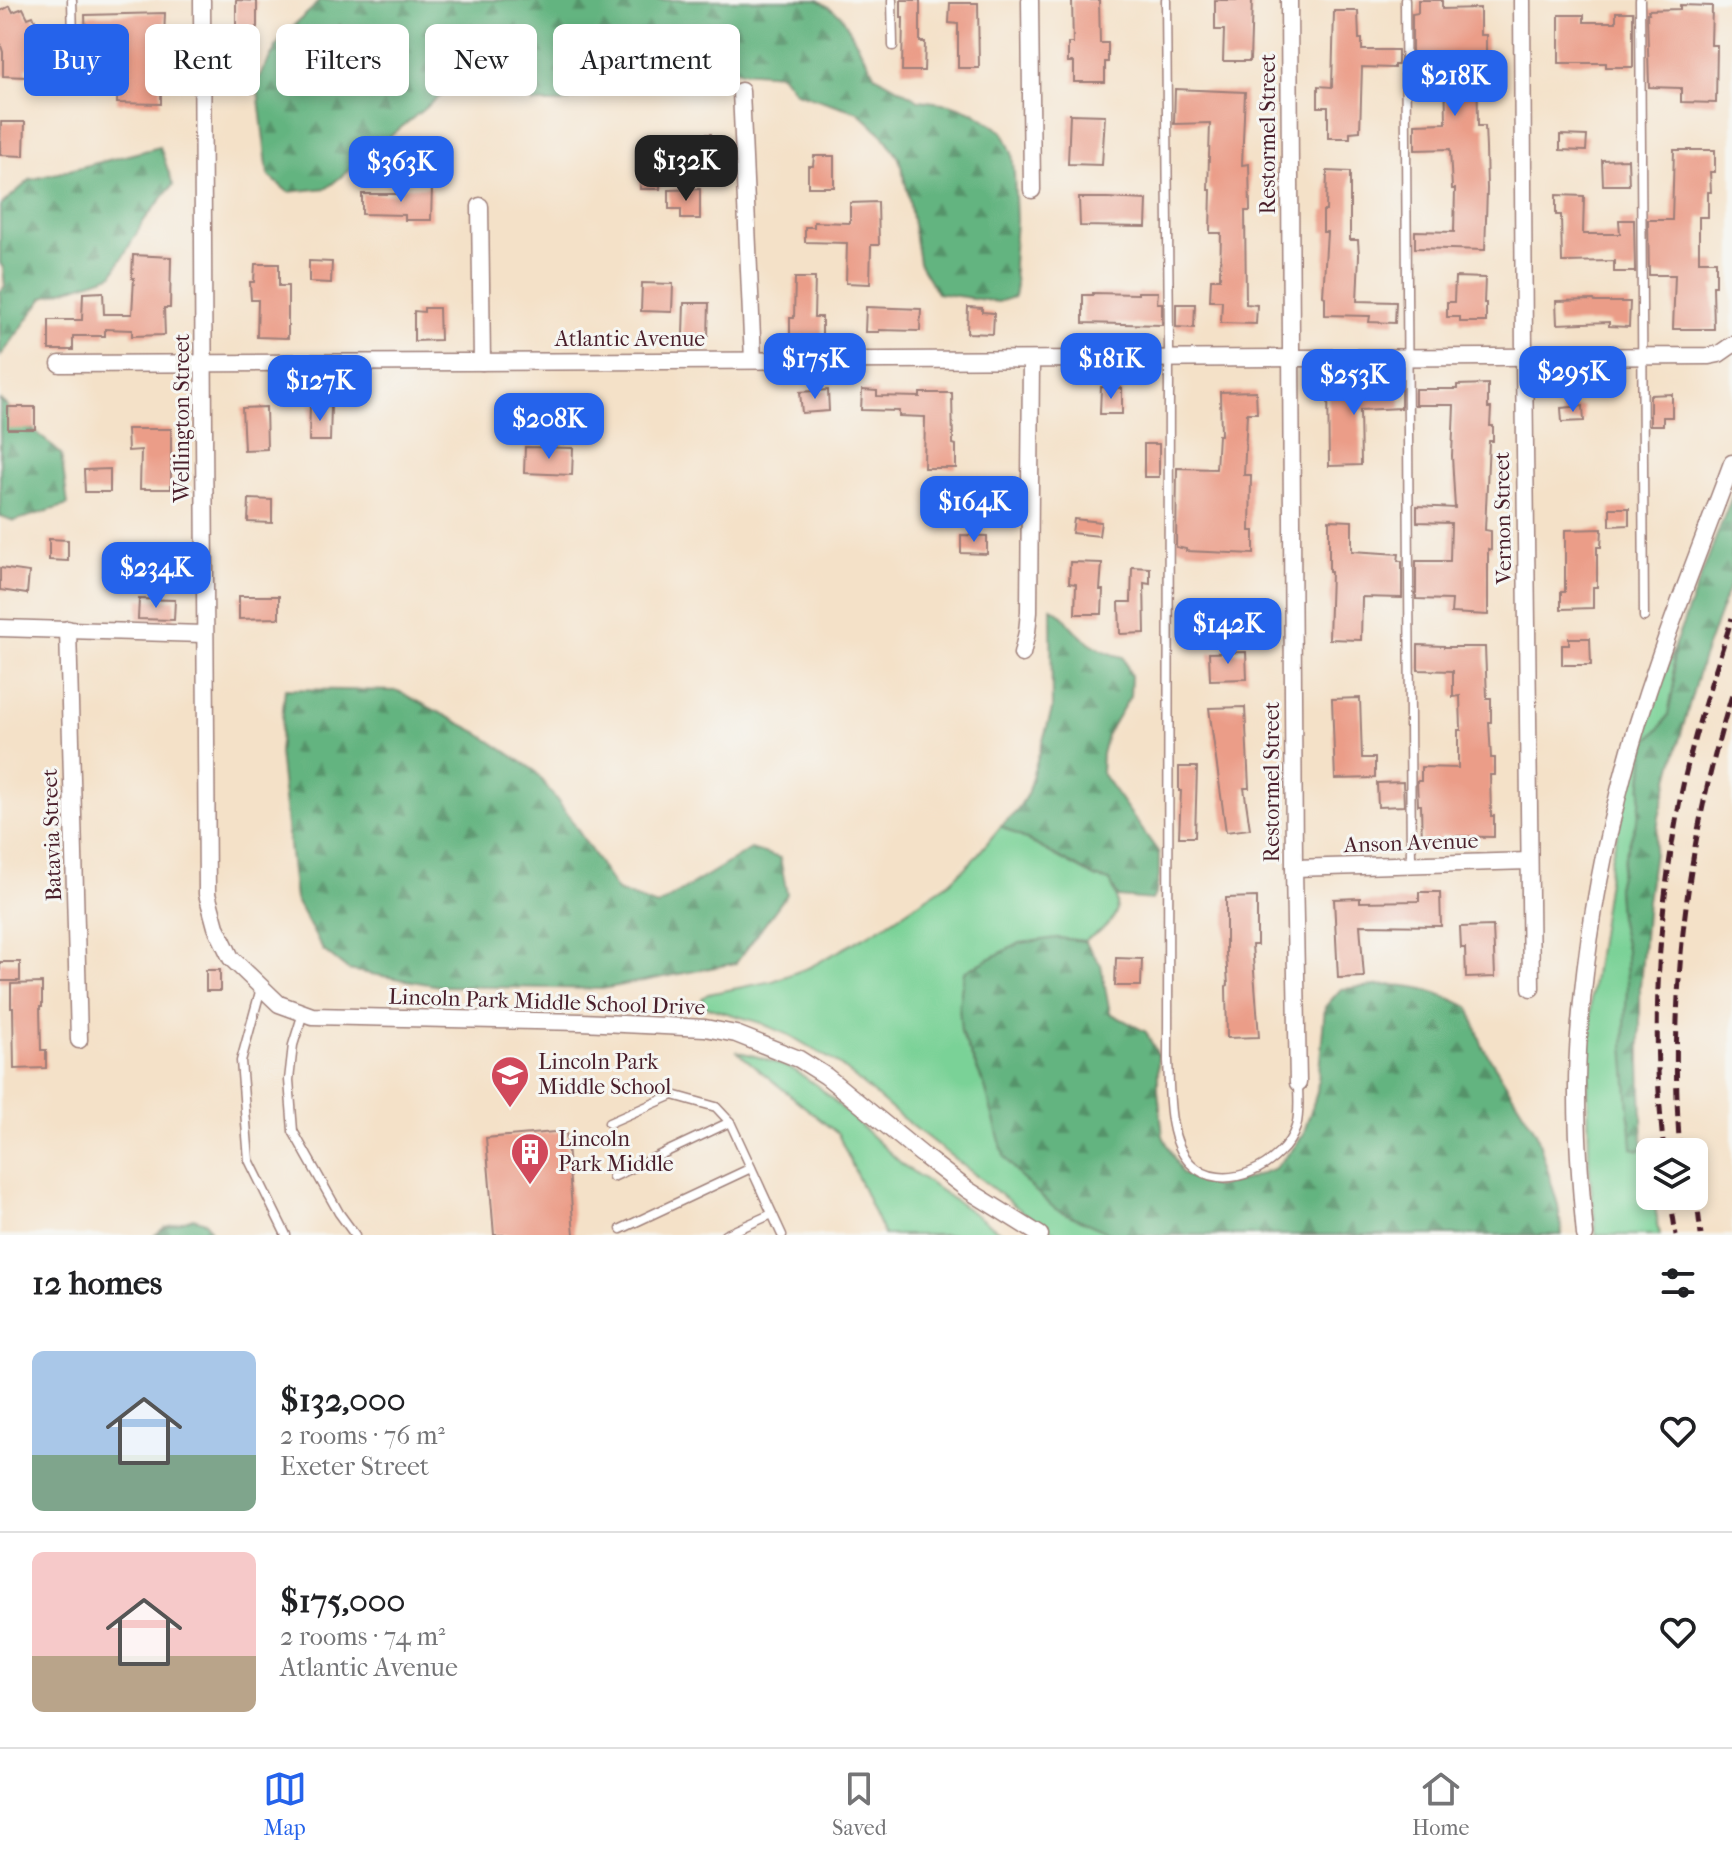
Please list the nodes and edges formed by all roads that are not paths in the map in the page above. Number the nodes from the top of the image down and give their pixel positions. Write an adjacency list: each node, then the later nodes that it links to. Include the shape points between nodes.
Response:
1 (72, 0): 10 (lane)
2 (202, 0): 25 (street, Wellington Street)
3 (892, 0): 11 (lane)
4 (1030, 0): 13 (street)
5 (1166, 0): 22 (lane)
6 (1289, 0): 19 (street, Restormel Street)
7 (1405, 0): 17 (lane)
8 (1522, 0): 18 (street, Vernon Street)
9 (1640, 0): 16 (lane)
10 (73, 24)
11 (893, 46)
12 (741, 91): 20 (street)
13 (1032, 190)
14 (480, 206): 23 (street)
15 (1730, 348): 16 (street, Atlantic Avenue, via 1709,356)
16 (1642, 356): 18 (street, Atlantic Avenue); 27 (lane)
17 (1408, 357): 18 (street, Atlantic Avenue); 19 (street, Atlantic Avenue); 33 (lane)
18 (1524, 357): 32 (street, Vernon Street)
19 (1292, 358): 22 (street, Atlantic Avenue); 34 (street, Restormel Street)
20 (753, 360): 21 (street, Atlantic Avenue); 23 (street, Atlantic Avenue)
21 (1031, 360): 22 (street, Atlantic Avenue); 31 (street, via 1029,612)
22 (1169, 360): 40 (lane, via 1168,1061 1171,1119 1190,1164 1214,1177 1229,1177 1269,1163 1295,1128)
23 (482, 362): 25 (street, Atlantic Avenue)
24 (60, 364): 25 (street, Atlantic Avenue)
25 (204, 364): 30 (street, Wellington Street)
26 (1732, 463): 52 (street, via 1646,698 1596,900 1579,1038)
27 (1644, 617)
28 (0, 628): 29 (street)
29 (68, 629): 30 (street); 39 (street, Batavia Street)
30 (203, 634): 35 (street, Wellington Street, via 207,894 231,958)
31 (1022, 654)
32 (1529, 861): 33 (street, Anson Avenue); 36 (street, Vernon Street)
33 (1411, 866): 34 (street, Anson Avenue)
34 (1294, 868): 40 (street, Restormel Street)
35 (262, 988): 37 (street, Wellington Street); 47 (lane, via 241,1061 249,1160)
36 (1531, 988)
37 (279, 1004): 38 (street, Lincoln Park Middle School Drive)
38 (303, 1013): 48 (lane, via 289,1080 293,1131); 51 (street, Lincoln Park Middle School Drive, via 582,1022 736,1034 826,1076 968,1190)
39 (79, 1040)
40 (1298, 1083)
41 (730, 1122): 42 (lane, via 716,1107 673,1095); 43 (lane); 44 (lane)
42 (609, 1123)
43 (751, 1168): 45 (lane); 46 (lane)
44 (613, 1177)
45 (772, 1214): 49 (lane); 50 (lane)
46 (621, 1229)
47 (286, 1235)
48 (355, 1235)
49 (725, 1235)
50 (782, 1235)
51 (1040, 1235)
52 (1585, 1235)

